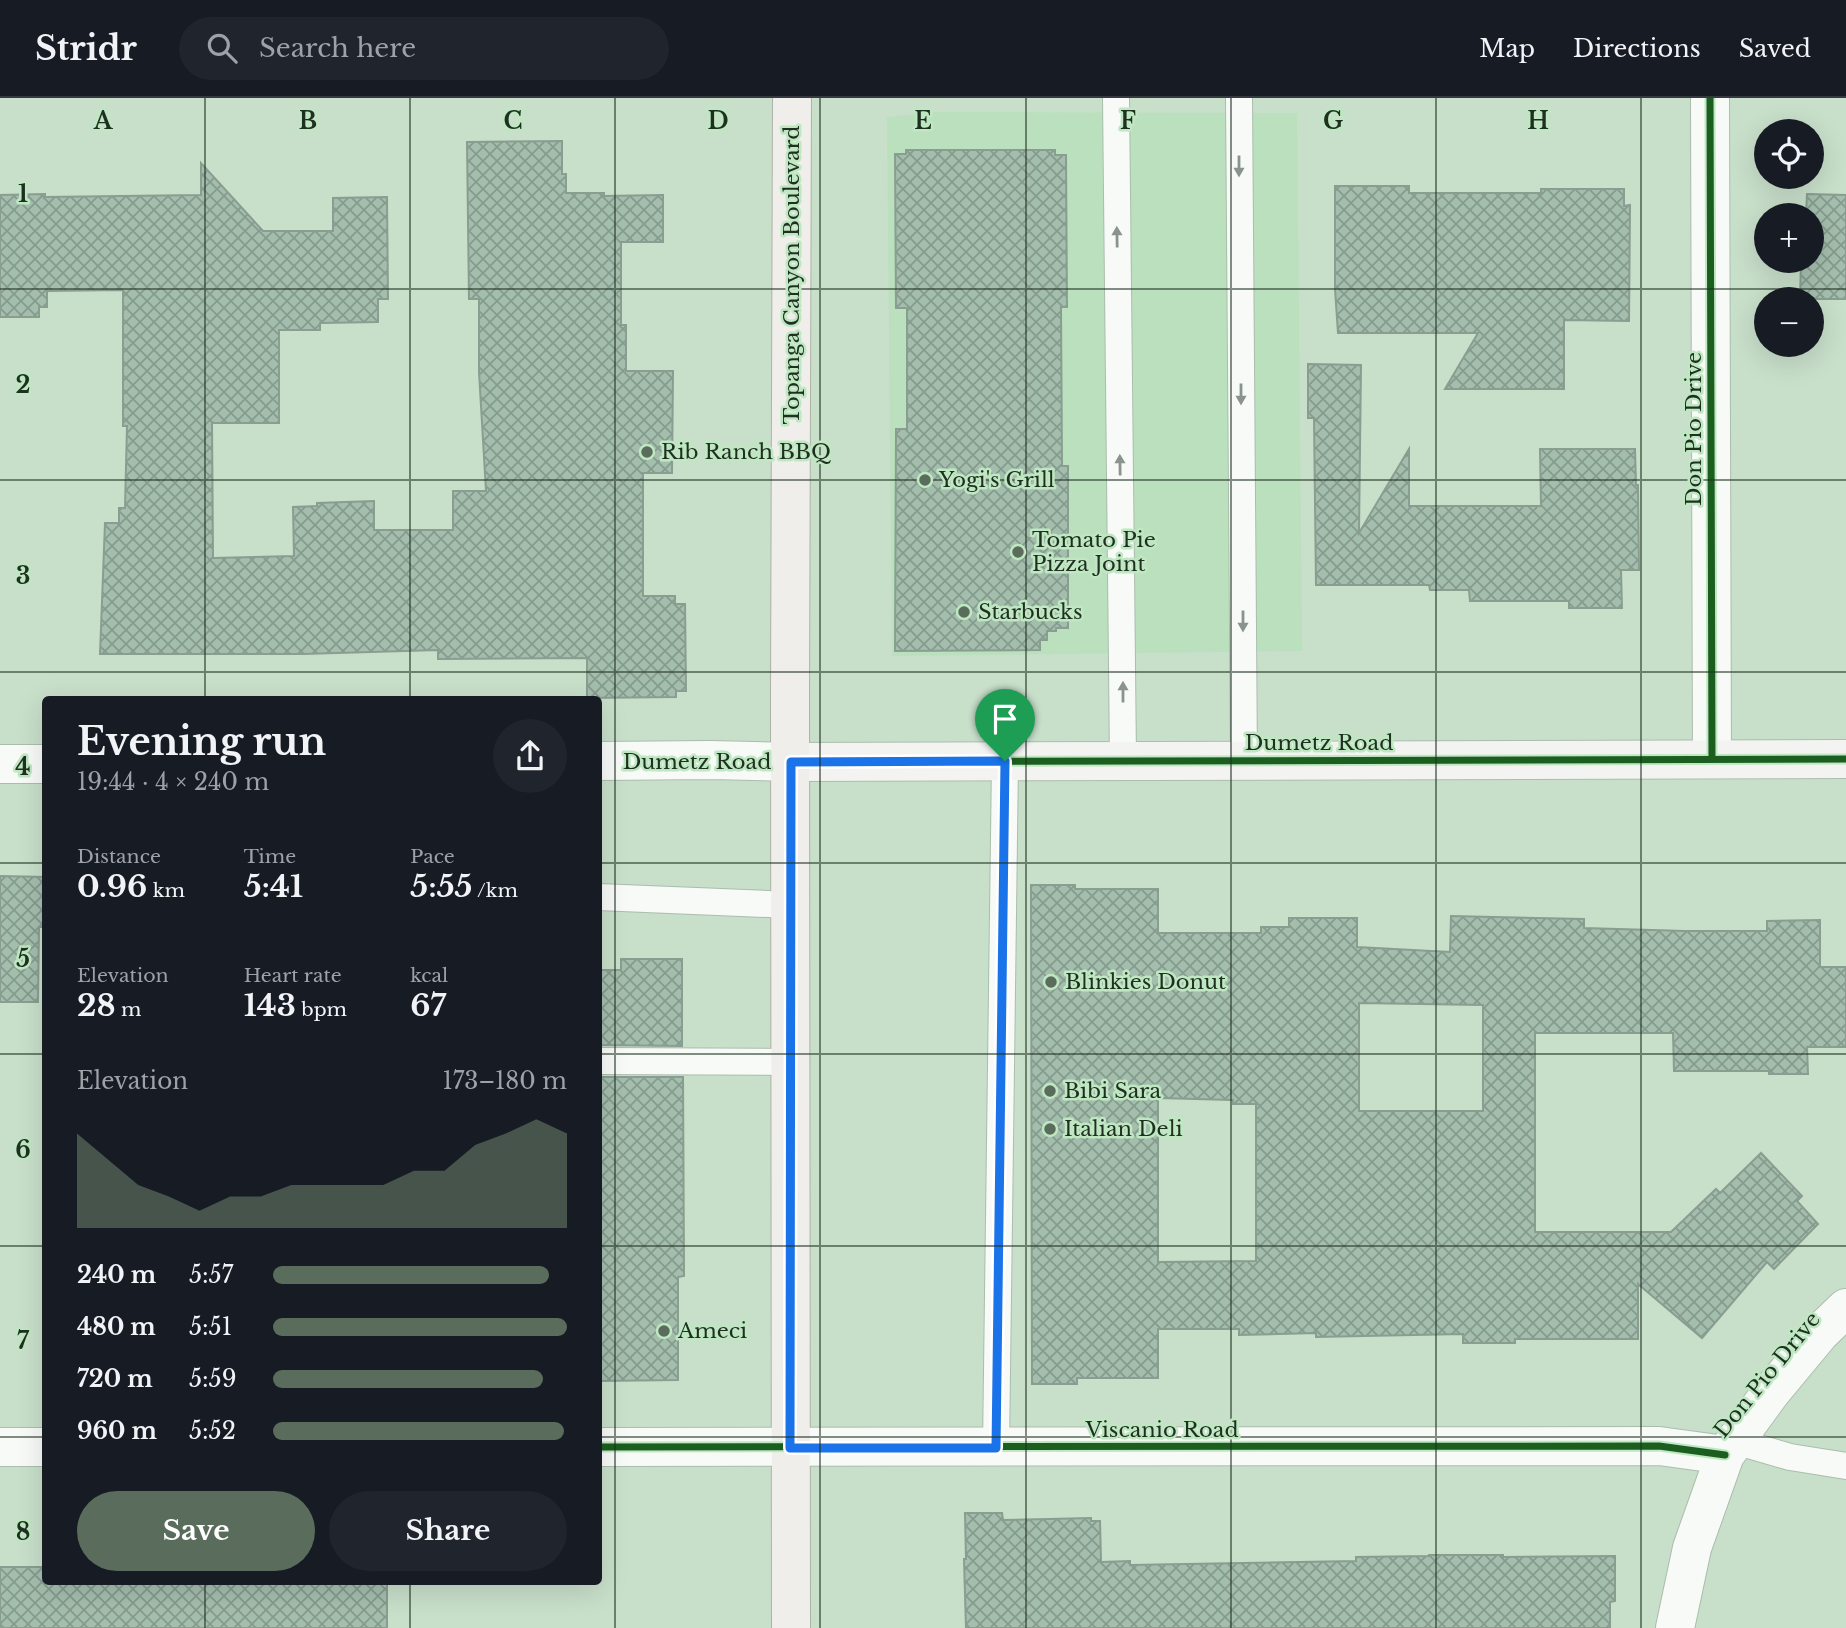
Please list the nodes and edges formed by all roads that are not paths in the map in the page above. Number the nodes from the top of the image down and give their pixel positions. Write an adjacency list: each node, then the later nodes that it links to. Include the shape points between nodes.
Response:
1 (792, 98): 11 (main road, Topanga Canyon Boulevard)
2 (1116, 98): 6 (lane, one-way to 2)
3 (1239, 98): 7 (lane, one-way to 7)
4 (1710, 98): 8 (street, Don Pio Drive)
5 (1846, 759): 8 (main road, Dumetz Road)
6 (1124, 760): 7 (main road, Dumetz Road); 10 (main road, Dumetz Road)
7 (1244, 760): 8 (main road, Dumetz Road)
8 (1712, 760)
9 (602, 761): 11 (street, Dumetz Road)
10 (1005, 761): 11 (main road, Dumetz Road); 23 (lane)
11 (791, 762): 15 (main road, Topanga Canyon Boulevard)
12 (0, 764): 13 (street)
13 (42, 764)
14 (602, 898): 15 (lane)
15 (791, 905): 17 (main road, Topanga Canyon Boulevard)
16 (602, 1061): 17 (lane)
17 (791, 1062): 22 (main road, Topanga Canyon Boulevard)
18 (1846, 1308): 24 (street, Don Pio Drive, via 1771,1392)
19 (0, 1447): 20 (street)
20 (42, 1447)
21 (602, 1447): 22 (street, Viscanio Road)
22 (790, 1448): 23 (street, Viscanio Road); 26 (main road, Topanga Canyon Boulevard)
23 (996, 1448): 24 (street, Viscanio Road)
24 (1730, 1448): 25 (lane); 27 (street, Don Pio Drive, via 1692,1548)
25 (1846, 1466)
26 (791, 1628)
27 (1675, 1628)

